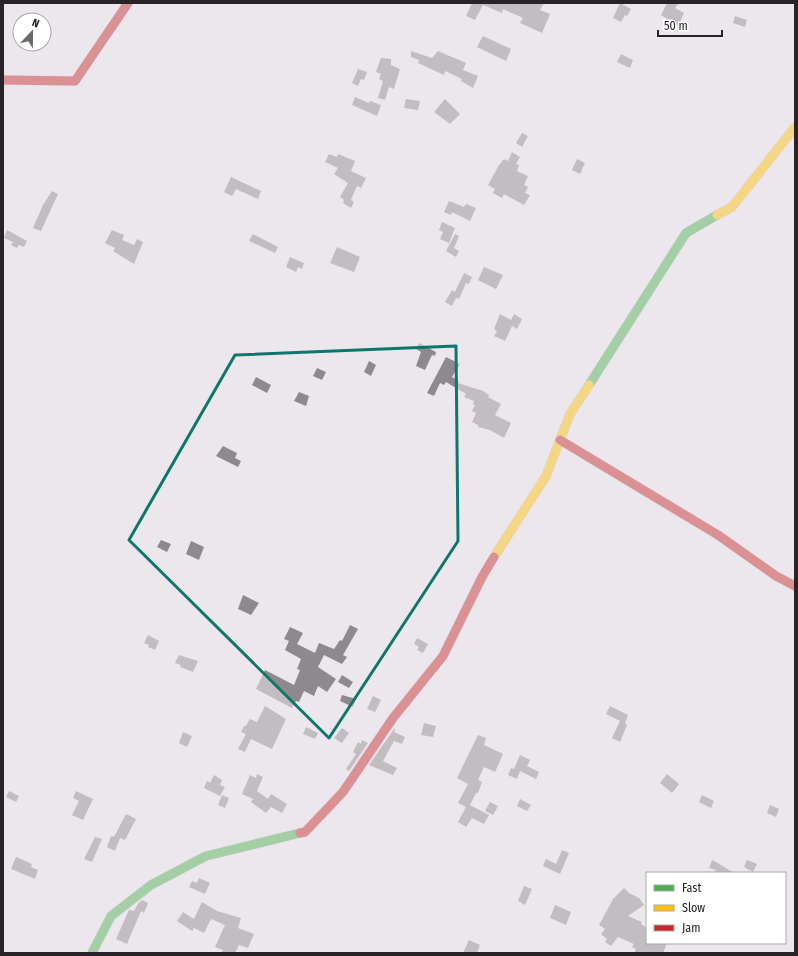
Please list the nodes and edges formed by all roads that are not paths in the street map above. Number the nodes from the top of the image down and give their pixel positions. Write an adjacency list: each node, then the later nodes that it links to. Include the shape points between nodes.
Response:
1 (128, 3): 2 (street, via 74,81)
2 (3, 80)
3 (795, 127): 4 (street, via 732,207 686,233 570,414)
4 (560, 440): 5 (street, via 718,535 776,576); 6 (street, via 546,476 482,577 443,656 393,718 343,792 305,832 206,856 150,885 111,916)
5 (795, 586)
6 (92, 953)

